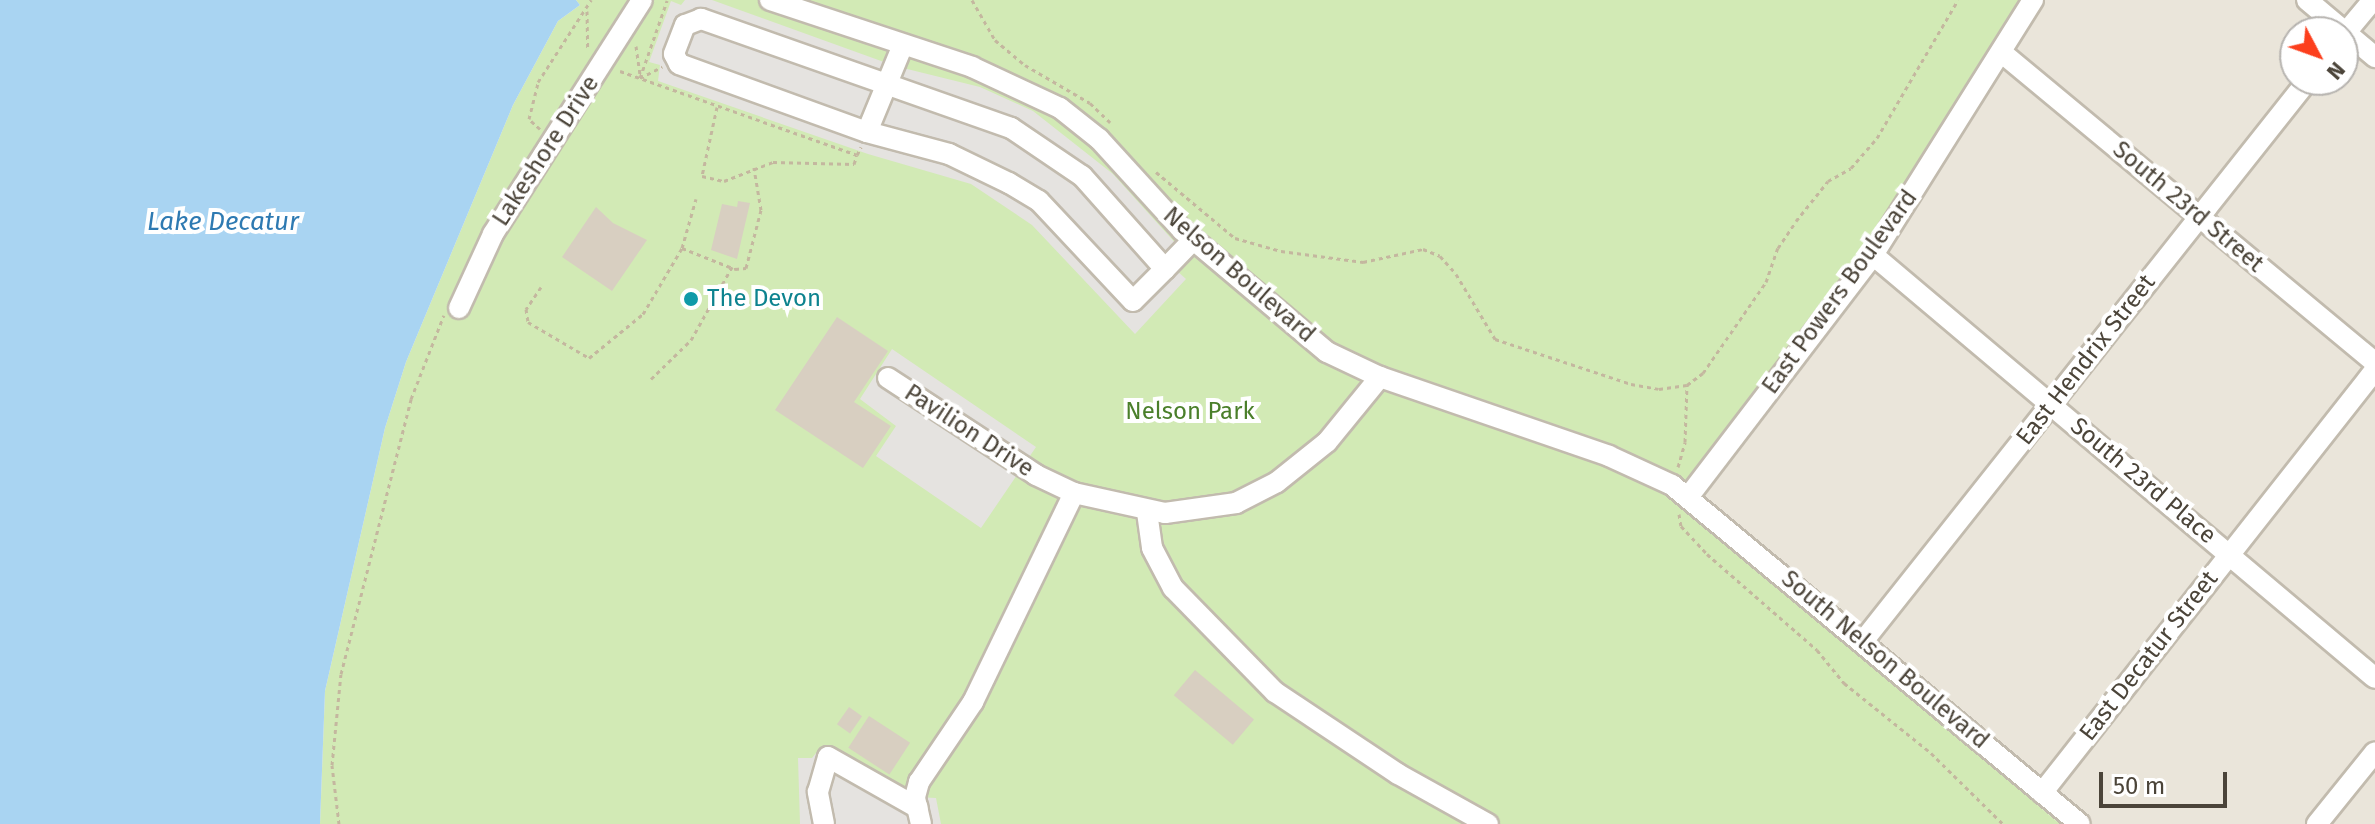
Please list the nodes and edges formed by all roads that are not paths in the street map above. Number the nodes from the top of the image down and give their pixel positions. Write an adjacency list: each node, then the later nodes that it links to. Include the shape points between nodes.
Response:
1 (642, 0): 19 (street, Lakeshore Drive, via 493,234)
2 (770, 0): 9 (street, Nelson Boulevard)
3 (2033, 0): 10 (street, East Powers Boulevard)
4 (2307, 0): 6 (street)
5 (2373, 0): 7 (street)
6 (2325, 16)
7 (2359, 17)
8 (2359, 45): 11 (street)
9 (902, 47): 12 (street); 16 (street, Nelson Boulevard, via 972,67 1060,108 1099,139)
10 (2001, 52): 15 (street, South 23rd Street); 17 (street, East Powers Boulevard)
11 (2375, 57)
12 (887, 86): 14 (street); 14 (street, via 701,19 685,25 675,61); 18 (street, via 978,112 1041,146 1082,176)
13 (2295, 96): 15 (street, East Hendrix Street)
14 (867, 132): 18 (street, via 949,154 1039,201 1133,301)
15 (2199, 216): 20 (street, South 23rd Street); 24 (street, East Hendrix Street)
16 (1193, 240): 18 (street); 22 (street, Nelson Boulevard, via 1327,352)
17 (1873, 255): 24 (street, South 23rd Place); 26 (street, East Powers Boulevard)
18 (1165, 269)
19 (461, 302)
20 (2375, 362)
21 (2375, 370): 28 (street, East Decatur Street)
22 (1380, 377): 26 (street, Nelson Boulevard, via 1633,465); 27 (street, Pavilion Drive, via 1327,442 1260,492 1211,507)
23 (888, 378): 25 (street, Pavilion Drive, via 1006,460)
24 (2051, 405): 28 (street, South 23rd Place); 29 (street, East Hendrix Street)
25 (1074, 493): 27 (street, Pavilion Drive); 33 (street, via 973,702 919,782)
26 (1689, 496): 29 (street, South Nelson Boulevard)
27 (1147, 512): 35 (street, via 1152,548 1173,588 1275,692 1398,774)
28 (2230, 553): 30 (street, South 23rd Place); 32 (street, East Decatur Street)
29 (1864, 640): 32 (street, South Nelson Boulevard)
30 (2375, 678)
31 (2375, 752): 37 (street)
32 (2042, 793): 36 (street, South Nelson Boulevard)
33 (919, 816): 34 (street, via 828,757 818,792)
34 (824, 824)
35 (1488, 824)
36 (2080, 824)
37 (2317, 824)

